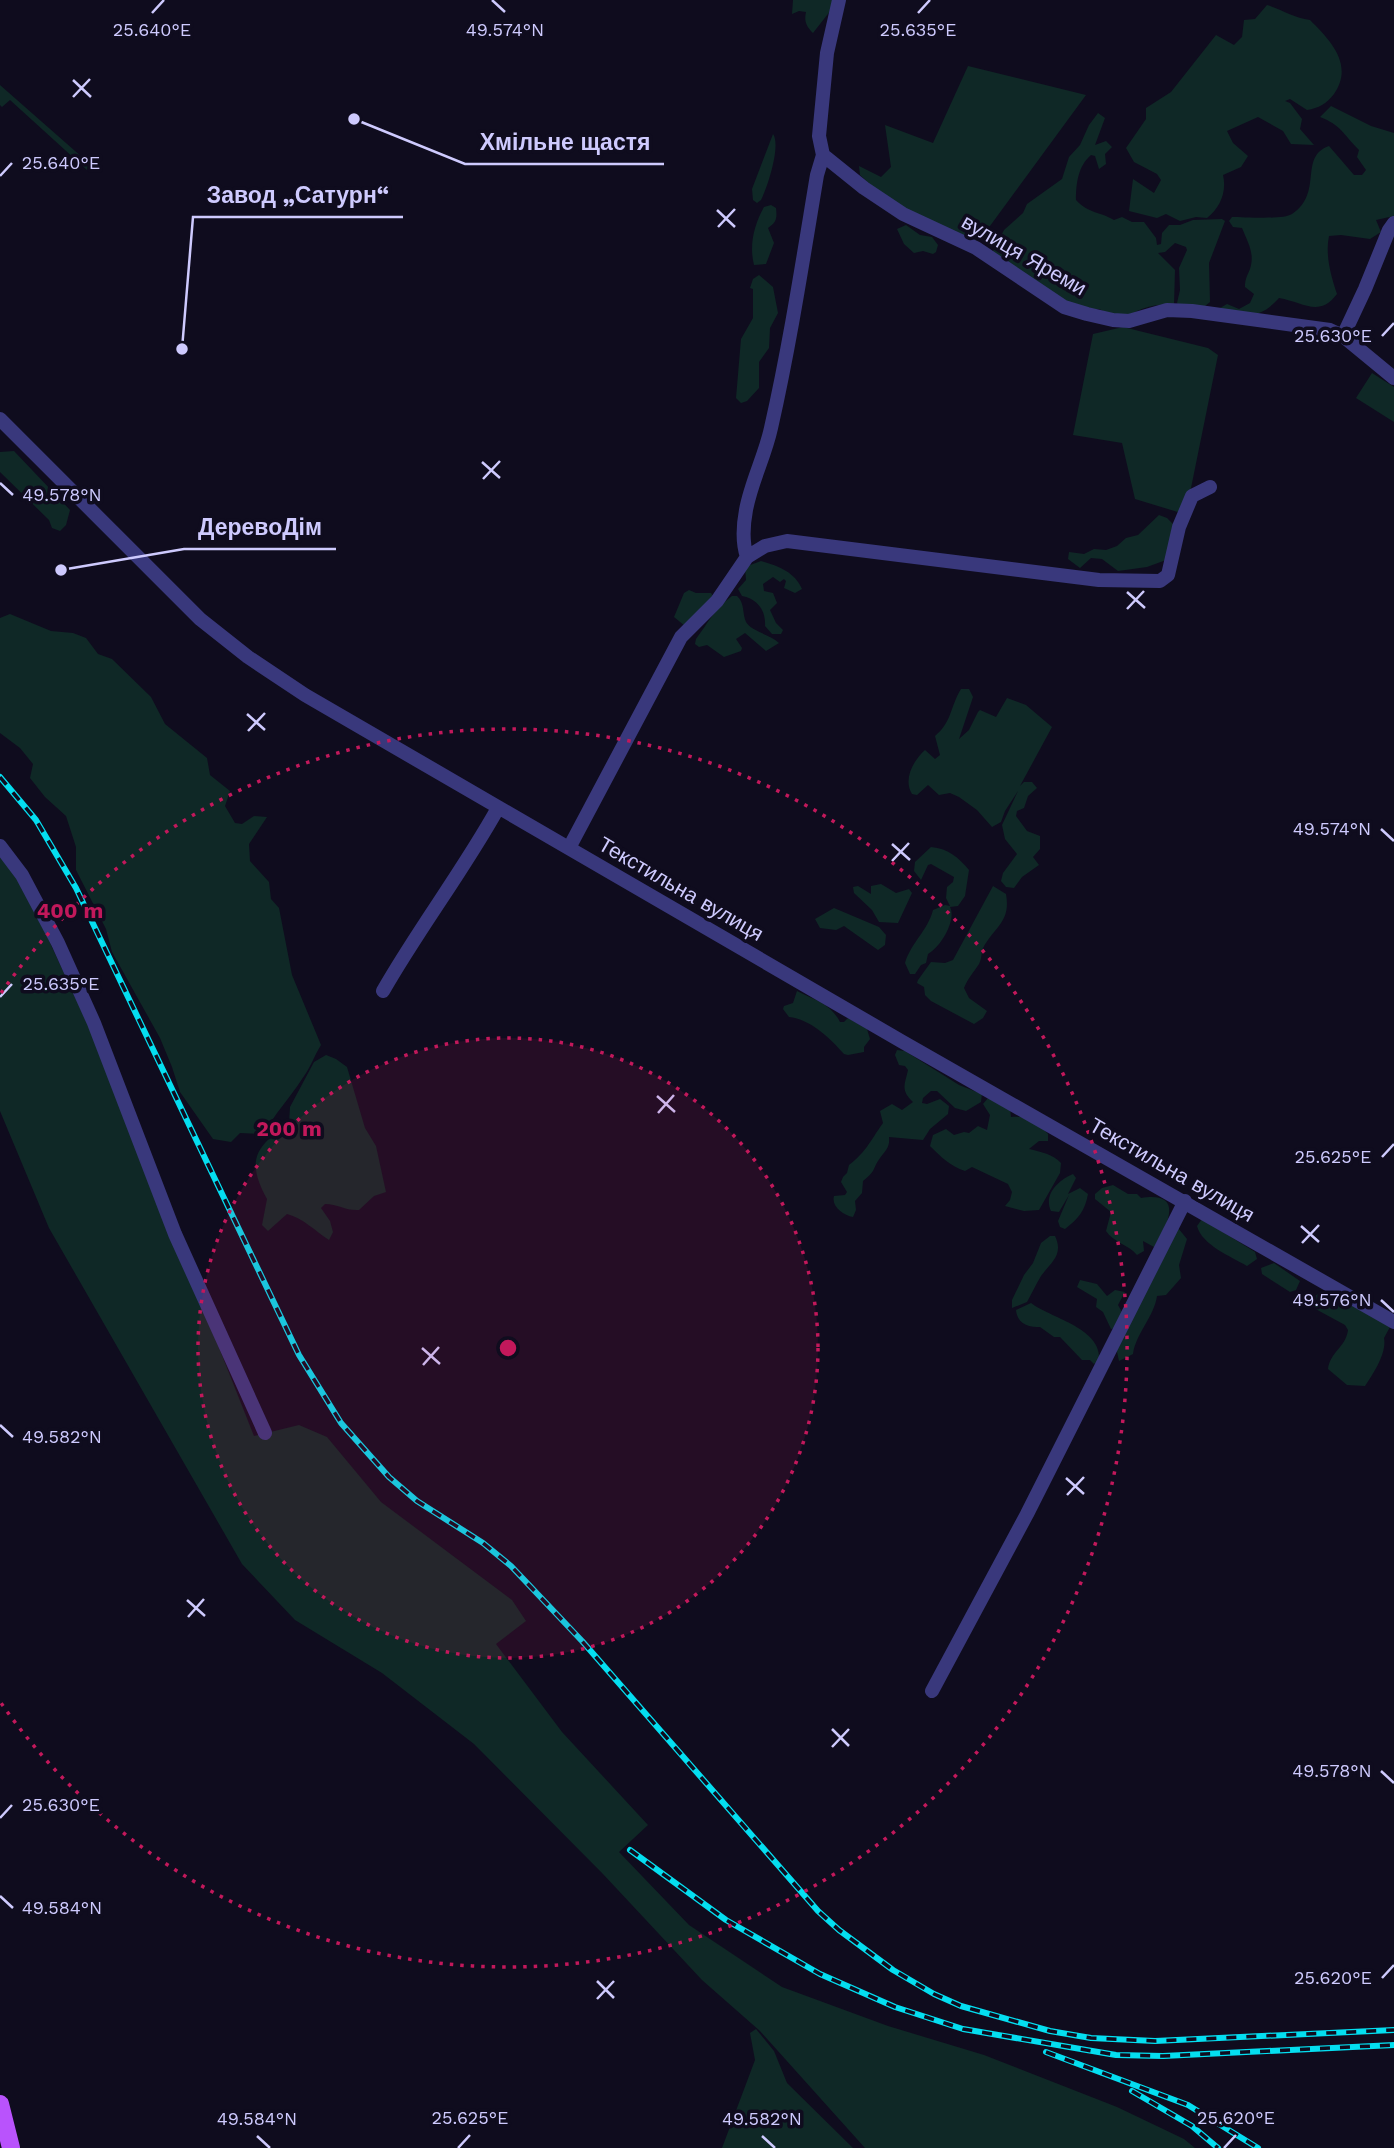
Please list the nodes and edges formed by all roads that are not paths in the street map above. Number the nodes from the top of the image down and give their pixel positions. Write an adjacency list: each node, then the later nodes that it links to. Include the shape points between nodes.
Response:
1 (839, 0): 2 (street, via 830,36 819,136)
2 (823, 155): 4 (street, вулиця Яреми, via 903,214 976,248 1064,307 1129,321 1167,310 1192,311 1330,330); 8 (street, via 775,409 746,509 743,544)
3 (1394, 223): 4 (street)
4 (1343, 337): 5 (street, вулиця Яреми)
5 (1394, 378)
6 (0, 419): 9 (street, Текстильна вулиця, via 181,602 223,638 305,695)
7 (1210, 487): 8 (street, via 1192,496 1168,575 1160,581 1099,580 787,541 765,546)
8 (747, 557): 11 (street, via 717,601 681,637)
9 (498, 808): 11 (street, Текстильна вулиця); 12 (street)
10 (0, 846): 15 (street, via 22,875 58,943 94,1023 175,1234)
11 (569, 848): 13 (street, Текстильна вулиця)
12 (383, 991)
13 (1185, 1201): 14 (street, Текстильна вулиця); 16 (street)
14 (1394, 1322)
15 (265, 1433)
16 (932, 1691)
17 (0, 2104): 18 (main road)
18 (11, 2148)

